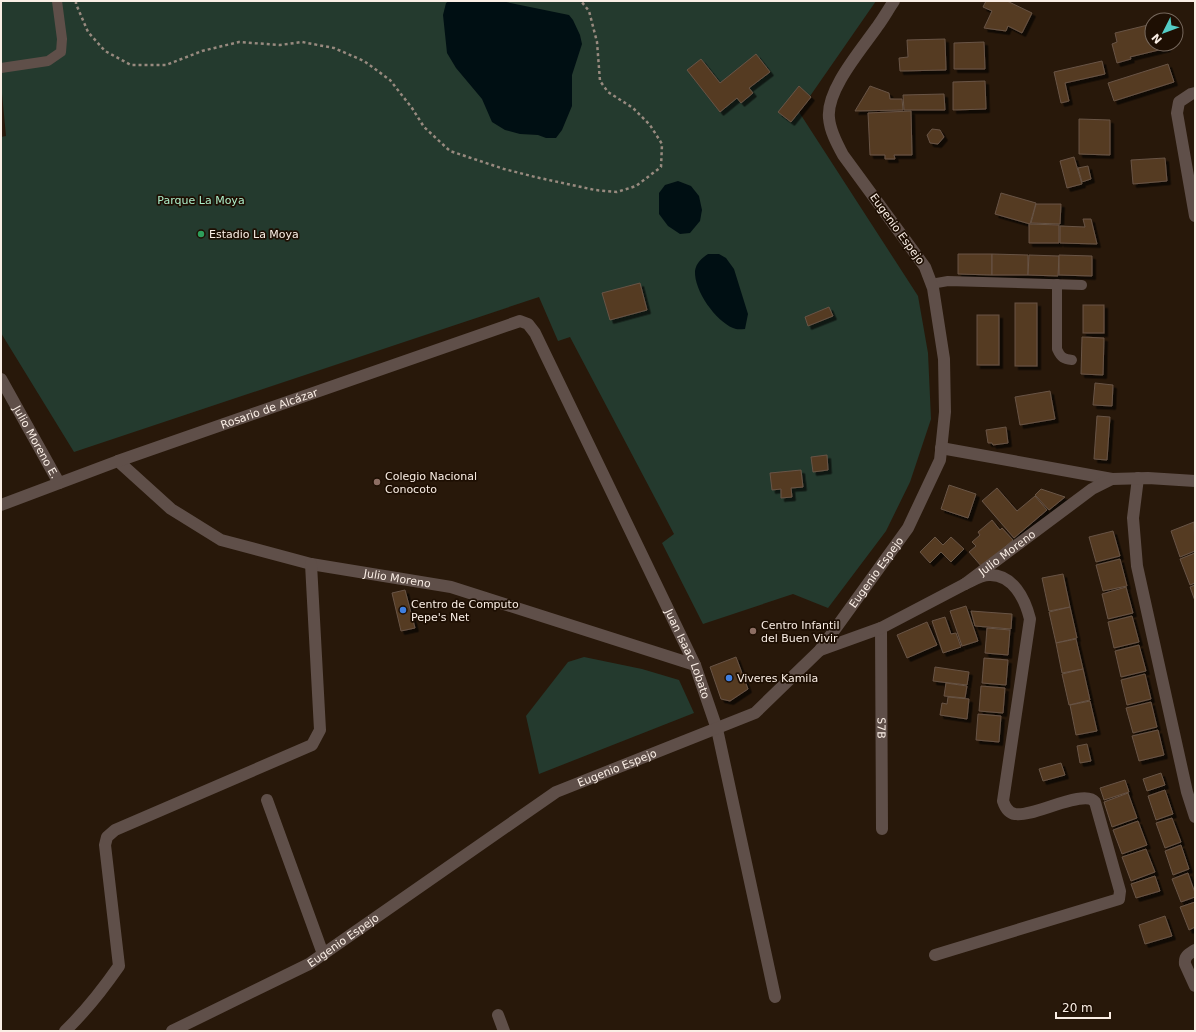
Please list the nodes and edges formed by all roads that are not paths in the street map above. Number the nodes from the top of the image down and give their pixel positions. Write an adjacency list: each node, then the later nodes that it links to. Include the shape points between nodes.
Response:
1 (57, 1): 3 (lane, via 62,39 61,52 48,61)
2 (894, 1): 6 (street, Eugenio Espejo, via 833,93 829,117 843,155 925,267)
3 (1, 68)
4 (1195, 93): 5 (street, via 1179,102 1177,113)
5 (1195, 216)
6 (931, 284): 7 (lane, via 948,281); 12 (street, Eugenio Espejo, via 944,359 945,412)
7 (1057, 284): 8 (lane); 10 (lane, via 1057,349 1064,359)
8 (1082, 285)
9 (535, 333): 13 (street, Rosario de Alcázar, via 528,324 520,321); 23 (street, Juan Isaac Lobato)
10 (1072, 360)
11 (1, 379): 17 (street, Julio Moreno E.)
12 (941, 448): 15 (street); 22 (street, Eugenio Espejo, via 940,460 908,528)
13 (118, 461): 17 (street, Rosario de Alcázar); 19 (street, Julio Moreno, via 170,509 221,540)
14 (1138, 478): 15 (street, Julio Moreno); 16 (street, Julio Moreno); 26 (street, via 1133,518 1137,566 1187,792)
15 (1112, 479): 20 (street, Julio Moreno, via 1092,489)
16 (1195, 482)
17 (59, 483): 18 (street, Rosario de Alcázar)
18 (1, 505)
19 (311, 564): 23 (street, Julio Moreno, via 451,587); 34 (street, via 320,730 315,741 312,745 115,830 107,837 105,846 119,966)
20 (965, 584): 21 (street, Julio Moreno); 30 (street, via 987,575 1009,580 1027,606 1030,619 1003,801 1005,806 1008,811 1015,814 1024,814 1076,800 1093,800 1120,892 1119,899)
21 (881, 628): 22 (street, Julio Moreno); 27 (street, S7B)
22 (820, 650): 24 (street, Eugenio Espejo, via 755,713)
23 (695, 665): 24 (street, Juan Isaac Lobato)
24 (717, 728): 29 (street, Eugenio Espejo, via 556,792); 32 (street, Juan Isaac Lobato)
25 (268, 800): 29 (street)
26 (1195, 817)
27 (882, 828)
28 (1195, 950): 31 (street, via 1185,957 1184,964)
29 (323, 954): 35 (street, Eugenio Espejo, via 309,964)
30 (935, 955)
31 (1195, 986)
32 (775, 997)
33 (498, 1014): 36 (street)
34 (65, 1031)
35 (172, 1031)
36 (504, 1031)

